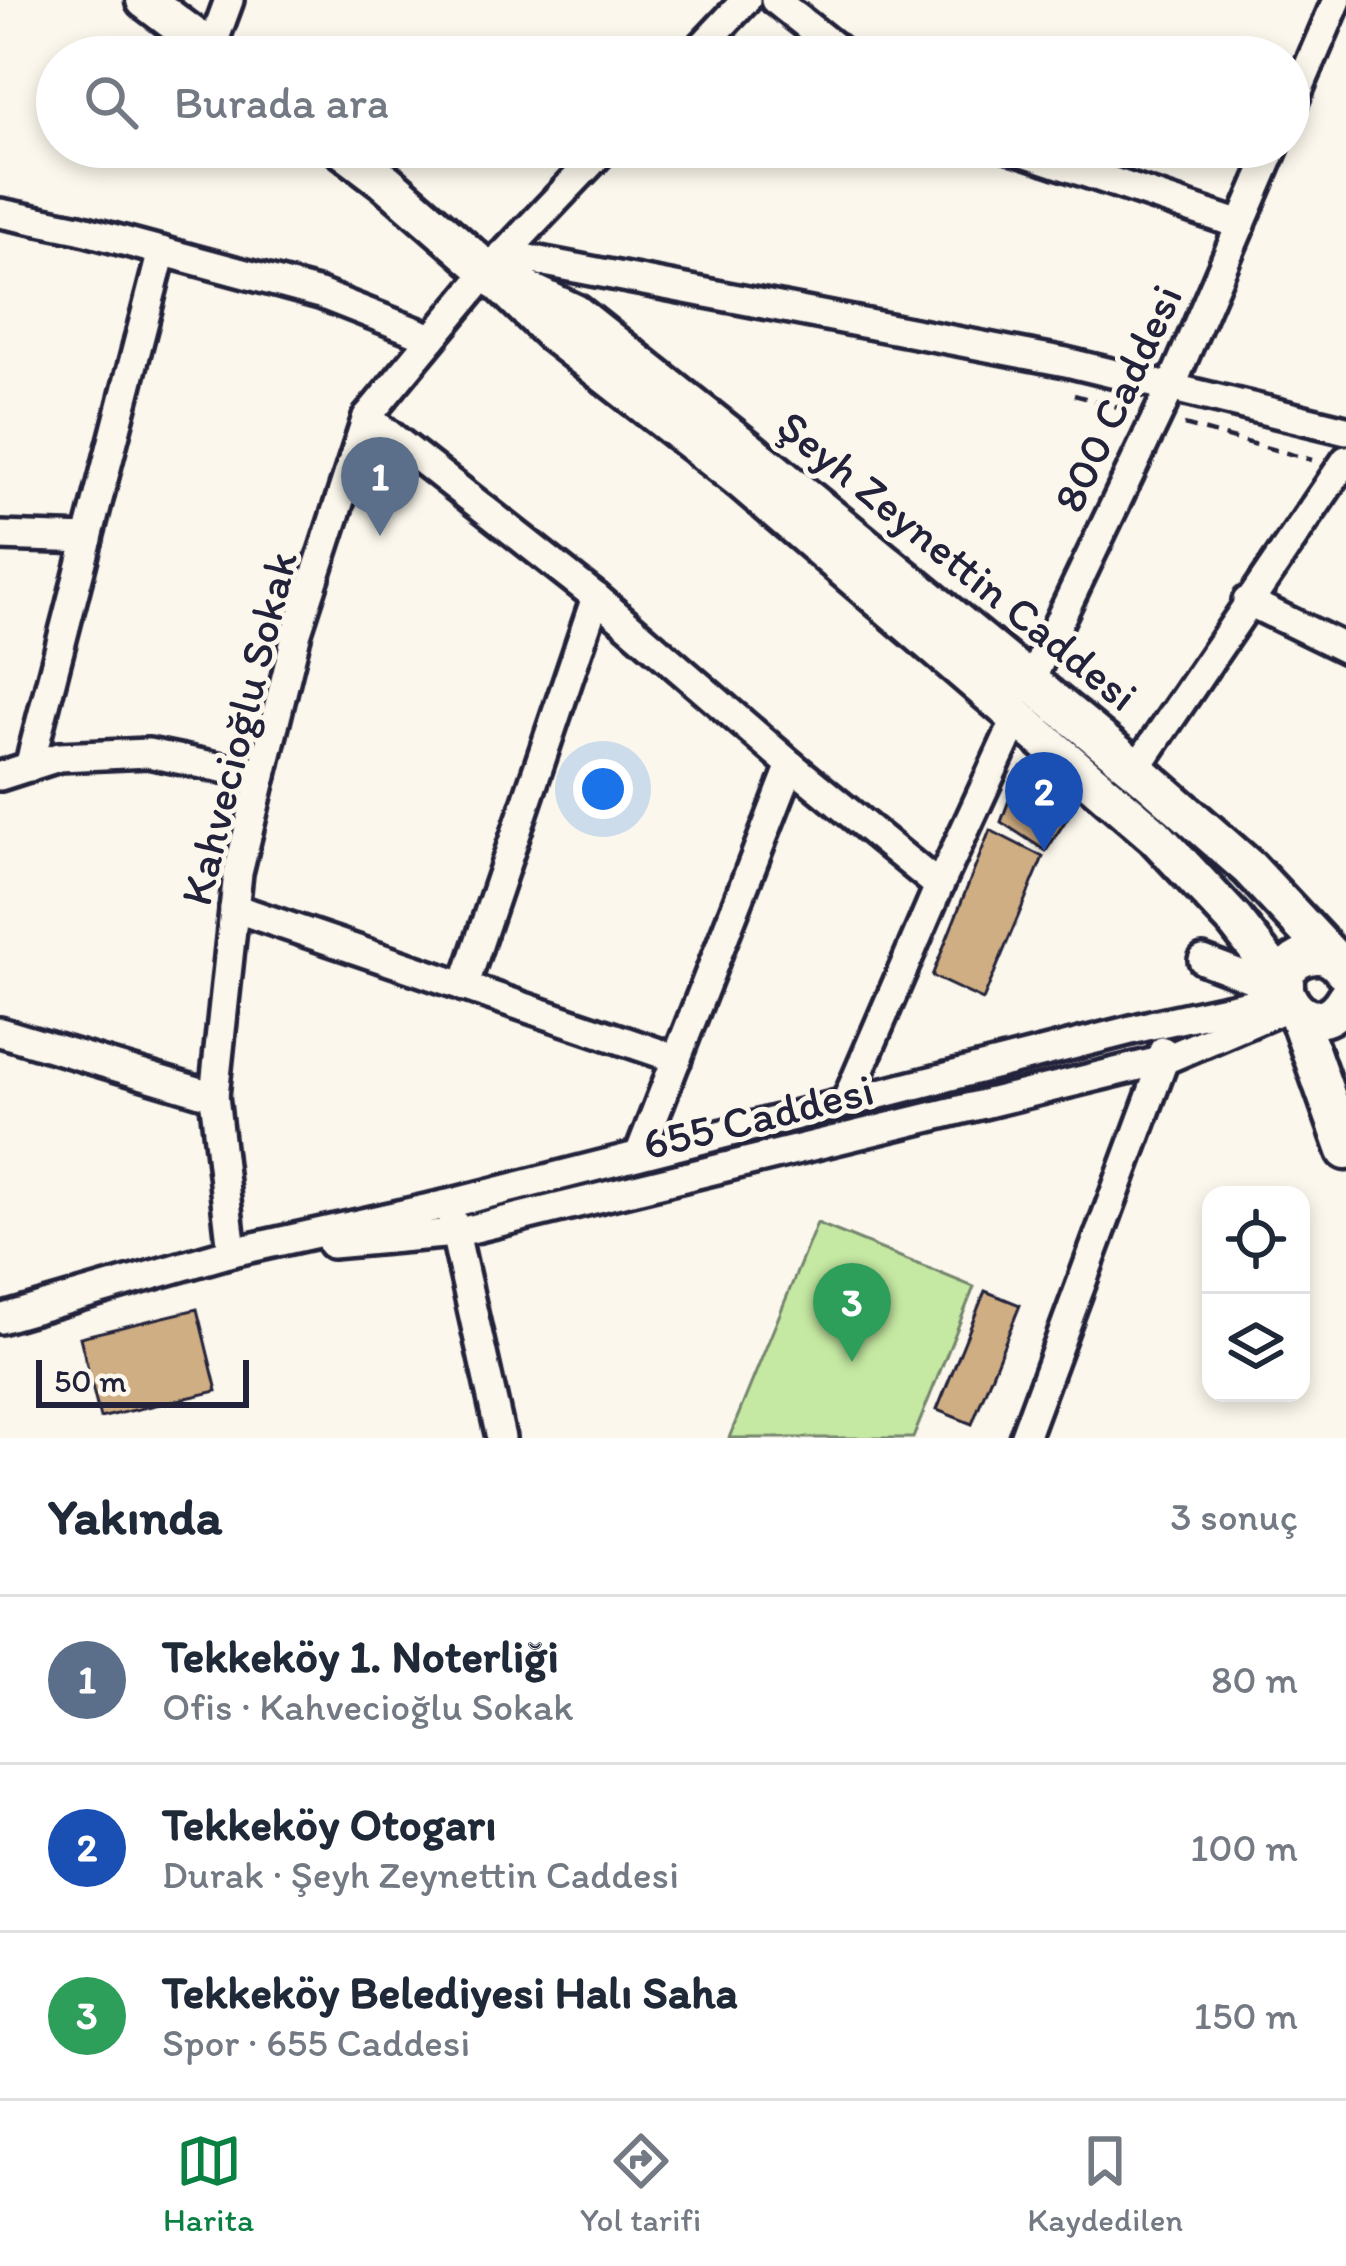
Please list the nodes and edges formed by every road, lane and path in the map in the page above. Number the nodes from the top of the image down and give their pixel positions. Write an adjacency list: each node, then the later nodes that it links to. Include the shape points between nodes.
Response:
1 (146, 0): 6 (main road)
2 (229, 0): 7 (street)
3 (746, 0): 8 (street)
4 (775, 0): 9 (street)
5 (1337, 0): 10 (street)
6 (194, 36)
7 (220, 36)
8 (712, 36)
9 (820, 36)
10 (1310, 63)
11 (368, 168): 18 (main road, Şeyh Zeynettin Caddesi)
12 (586, 168): 18 (street, Kahvecioğlu Sokak)
13 (1072, 168): 16 (street)
14 (1265, 168): 16 (street, 800 Caddesi)
15 (0, 212): 17 (street)
16 (1240, 224): 20 (street, 800 Caddesi)
17 (162, 251): 19 (street, via 320,294); 25 (street)
18 (496, 263): 19 (street, Kahvecioğlu Sokak); 20 (street, via 1066,362); 29 (main road, Şeyh Zeynettin Caddesi, via 575,314); 30 (main road, Şeyh Zeynettin Caddesi, via 552,333 742,481)
19 (433, 338): 21 (street, Kahvecioğlu Sokak)
20 (1171, 388): 22 (street); 29 (street, 800 Caddesi)
21 (367, 417): 26 (street); 35 (street, Kahvecioğlu Sokak, via 297,632)
22 (1346, 430)
23 (1346, 460): 27 (street)
24 (0, 536): 25 (street)
25 (88, 539): 32 (street)
26 (596, 597): 31 (street); 41 (street)
27 (1247, 601): 28 (street); 33 (street)
28 (1346, 650)
29 (1030, 682): 33 (main road, Şeyh Zeynettin Caddesi)
30 (1017, 717): 36 (street); 38 (main road, Şeyh Zeynettin Caddesi, via 1155,836)
31 (791, 765): 36 (street); 46 (street)
32 (29, 767): 34 (street); 35 (street, via 59,757 148,753)
33 (1136, 769): 40 (main road, Şeyh Zeynettin Caddesi, via 1249,868)
34 (0, 776)
35 (262, 776): 37 (street, Kahvecioğlu Sokak)
36 (939, 886): 49 (street)
37 (234, 908): 41 (street); 48 (street, Kahvecioğlu Sokak)
38 (1249, 939): 39 (street); 42 (main road, Şeyh Zeynettin Caddesi)
39 (1203, 960): 42 (street); 43 (street)
40 (1343, 978): 42 (main road, via 1336,1012 1326,1017); 42 (main road, via 1327,956 1307,956 1291,968)
41 (464, 987): 46 (street)
42 (1289, 998): 43 (street, 655 Caddesi); 47 (street, 655 Caddesi); 50 (main road, Şeyh Zeynettin Caddesi)
43 (1215, 1011): 44 (street, 655 Caddesi)
44 (1159, 1023): 47 (street); 49 (street, 655 Caddesi)
45 (0, 1032): 48 (street)
46 (676, 1059): 51 (street)
47 (1164, 1060): 53 (street, 655 Caddesi); 57 (street)
48 (214, 1096): 54 (street, Kahvecioğlu Sokak)
49 (846, 1102): 51 (street, 655 Caddesi)
50 (1346, 1151)
51 (639, 1155): 52 (street, 655 Caddesi)
52 (448, 1204): 53 (street); 54 (street, 655 Caddesi)
53 (455, 1233): 54 (street, 655 Caddesi); 56 (street)
54 (232, 1252): 55 (street, 655 Caddesi)
55 (0, 1319)
56 (501, 1438)
57 (1024, 1438)

